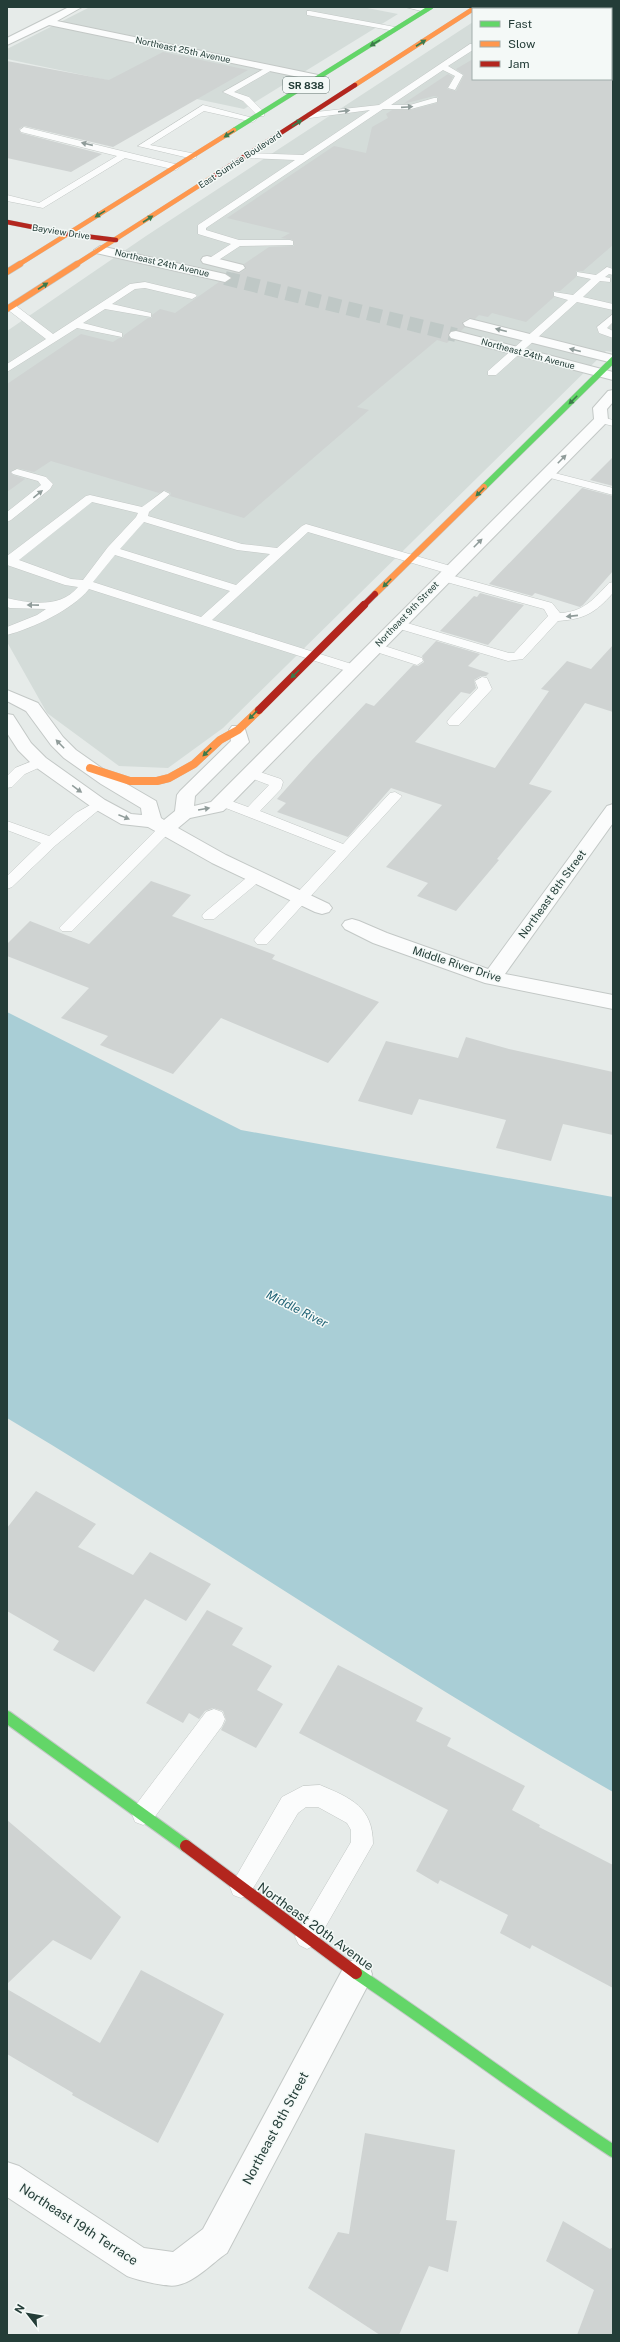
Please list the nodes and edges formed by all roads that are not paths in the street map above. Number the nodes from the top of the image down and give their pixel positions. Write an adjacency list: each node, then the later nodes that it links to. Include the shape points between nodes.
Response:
1 (77, 7): 6 (street)
2 (409, 7): 3 (lane)
3 (429, 9): 7 (main road, SR 838)
4 (472, 10): 15 (main road, East Sunrise Boulevard / SR 838, one-way to 4)
5 (310, 13): 7 (lane)
6 (48, 22): 8 (street); 11 (street, Northeast 25th Avenue)
7 (395, 30): 12 (main road, SR 838, one-way to 12)
8 (7, 42)
9 (472, 47): 10 (lane)
10 (442, 66): 13 (lane, via 459,75); 16 (lane)
11 (269, 68): 12 (street, Northeast 25th Avenue); 18 (lane, via 228,92 246,99)
12 (324, 83): 15 (main road); 18 (main road, SR 838)
13 (452, 88)
14 (434, 100): 16 (lane, one-way to 14, via 411,107)
15 (329, 102): 17 (main road, East Sunrise Boulevard / SR 838)
16 (379, 107): 17 (lane, one-way to 16); 23 (lane)
17 (310, 115): 21 (main road, East Sunrise Boulevard / SR 838, one-way to 17)
18 (257, 116): 22 (main road, SR 838, one-way to 22); 22 (lane, via 203,108 142,146)
19 (24, 130): 20 (lane, one-way to 19)
20 (124, 155): 24 (lane); 25 (lane, via 40,206)
21 (247, 155): 23 (lane); 28 (main road, East Sunrise Boulevard / SR 838, one-way to 21)
22 (193, 156): 24 (main road, SR 838)
23 (303, 158): 30 (lane, via 201,227 201,232 206,235)
24 (176, 167): 27 (main road, SR 838, one-way to 27)
25 (7, 198)
26 (7, 222): 27 (main road, Bayview Drive)
27 (68, 234): 28 (main road, Bayview Drive); 33 (main road, SR 838)
28 (116, 240): 29 (street, Northeast 24th Avenue); 36 (main road, East Sunrise Boulevard / SR 838)
29 (131, 242)
30 (238, 243): 32 (lane); 38 (lane)
31 (37, 244): 33 (main road, Bayview Drive)
32 (290, 244)
33 (49, 246): 34 (main road, Bayview Drive); 41 (main road, SR 838)
34 (64, 247)
35 (85, 249): 36 (main road, Bayview Drive)
36 (100, 250): 43 (street, Northeast 24th Avenue); 51 (main road, East Sunrise Boulevard / SR 838, one-way to 36)
37 (196, 258): 38 (street, Northeast 24th Avenue)
38 (211, 261): 39 (street, Northeast 24th Avenue)
39 (239, 268)
40 (611, 269): 44 (lane)
41 (7, 272)
42 (580, 274): 44 (lane)
43 (225, 278)
44 (598, 278): 45 (lane); 48 (lane)
45 (613, 281)
46 (557, 294): 48 (lane)
47 (192, 296): 49 (lane, via 145,286 133,286)
48 (575, 298): 50 (lane); 59 (lane)
49 (103, 305): 52 (lane); 55 (lane)
50 (613, 307)
51 (9, 308): 60 (lane)
52 (147, 315)
53 (613, 317): 58 (lane, via 602,327 603,331)
54 (470, 323): 59 (street, Northeast 24th Avenue, one-way to 54)
55 (74, 324): 56 (lane); 60 (lane)
56 (118, 335)
57 (456, 335): 61 (street, Northeast 24th Avenue)
58 (613, 335)
59 (531, 338): 61 (lane); 62 (street, Northeast 24th Avenue, one-way to 59)
60 (52, 339): 63 (lane)
61 (517, 351): 64 (lane); 65 (street, Northeast 24th Avenue)
62 (613, 360): 65 (main road)
63 (7, 369)
64 (492, 373)
65 (607, 375): 76 (main road, one-way to 76)
66 (613, 394): 67 (street, Northeast 9th Street, via 600,408)
67 (609, 419): 69 (street, Northeast 9th Street, one-way to 67)
68 (17, 472): 73 (lane, one-way to 68, via 47,484 42,479)
69 (548, 474): 70 (lane); 78 (street, Northeast 9th Street, one-way to 69)
70 (613, 492)
71 (164, 494): 72 (lane)
72 (143, 514): 74 (lane); 75 (lane, via 241,547); 77 (lane, via 90,498)
73 (7, 518)
74 (112, 550): 79 (lane); 81 (lane)
75 (282, 552): 76 (lane, via 306,528); 81 (lane)
76 (412, 559): 78 (lane); 89 (main road, one-way to 89)
77 (9, 561): 79 (lane, via 69,582)
78 (446, 574): 84 (lane, via 548,606); 86 (street, Northeast 9th Street)
79 (86, 584): 83 (lane, via 79,593); 85 (lane)
80 (613, 586): 84 (lane, one-way to 84, via 587,614)
81 (239, 590): 85 (lane)
82 (7, 602): 83 (lane, one-way to 82, via 14,605)
83 (60, 606): 87 (lane, via 41,618)
84 (554, 617): 86 (lane, via 518,656 508,657)
85 (203, 622): 89 (lane)
86 (397, 624): 88 (street, Northeast 9th Street)
87 (7, 631)
88 (375, 647): 90 (lane); 91 (street, Northeast 9th Street)
89 (313, 656): 91 (lane); 96 (main road, one-way to 96)
90 (417, 661)
91 (353, 669): 99 (street, Northeast 9th Street)
92 (482, 681): 95 (lane, via 485,689)
93 (7, 695): 98 (street, one-way to 93, via 57,741 32,707)
94 (7, 719): 97 (street, via 24,746)
95 (454, 722)
96 (238, 730): 98 (main road, one-way to 98, via 224,735 194,764 176,776 143,783 115,779); 106 (street, via 240,742 186,795)
97 (40, 762): 100 (lane, via 20,771); 103 (street, one-way to 103)
98 (90, 768): 107 (street, via 150,805)
99 (251, 773): 102 (street, Northeast 9th Street); 105 (lane, via 276,782 276,786)
100 (7, 784)
101 (395, 796): 110 (lane)
102 (223, 802): 105 (lane); 106 (street, Northeast 9th Street, one-way to 102, via 217,807)
103 (99, 804): 107 (street, one-way to 107, via 127,820); 109 (lane)
104 (613, 810): 119 (street, Northeast 8th Street)
105 (251, 812): 110 (lane)
106 (184, 813): 107 (street, Northeast 9th Street)
107 (159, 824): 111 (street); 117 (lane)
108 (7, 825): 109 (lane)
109 (51, 842): 112 (lane)
110 (346, 850): 113 (lane)
111 (256, 877): 113 (street); 115 (lane)
112 (7, 884)
113 (301, 899): 114 (street); 118 (lane)
114 (322, 908)
115 (209, 916)
116 (352, 925): 119 (street, Middle River Drive, via 380,938)
117 (67, 928)
118 (262, 940)
119 (492, 978): 120 (street, Middle River Drive)
120 (613, 1002)
121 (7, 1717): 123 (main road, Northeast 20th Avenue)
122 (214, 1718): 123 (lane)
123 (143, 1814): 124 (main road, Northeast 20th Avenue)
124 (241, 1887): 125 (main road, Northeast 20th Avenue); 125 (lane, via 290,1805 303,1797 320,1796 354,1815 362,1829 362,1844)
125 (307, 1937): 126 (main road, Northeast 20th Avenue)
126 (357, 1974): 127 (main road, Northeast 20th Avenue, via 416,2013 539,2103); 129 (street, Northeast 8th Street, via 215,2241)
127 (613, 2151)
128 (7, 2178): 129 (street, Northeast 19th Terrace, via 139,2264)
129 (177, 2269)

